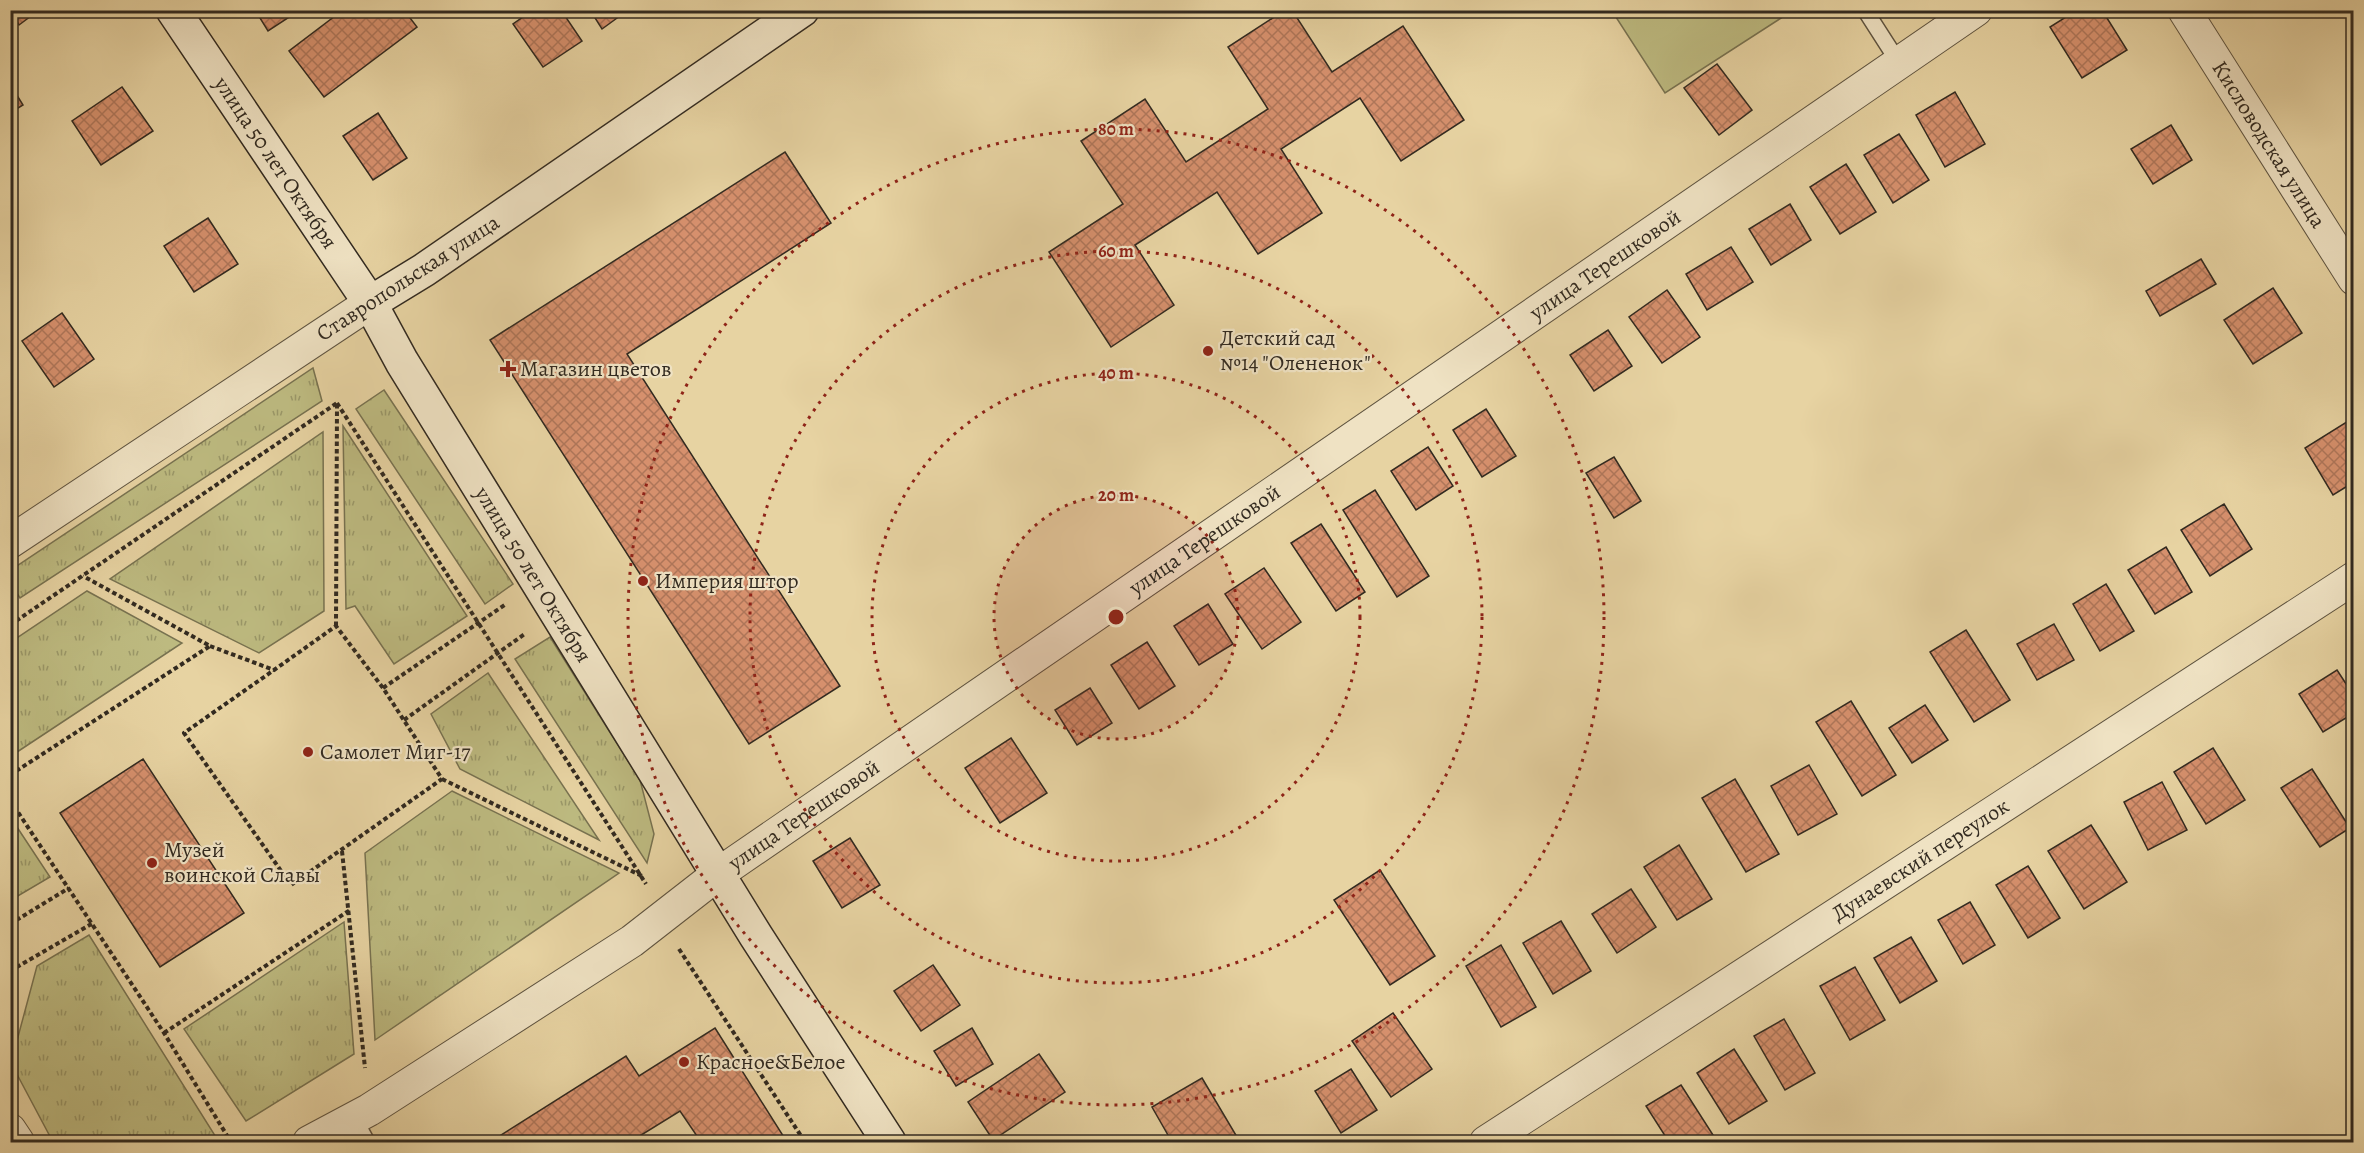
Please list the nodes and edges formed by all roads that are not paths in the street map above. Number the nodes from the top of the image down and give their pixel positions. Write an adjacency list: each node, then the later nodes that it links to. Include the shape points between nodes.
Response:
1 (173, 10): 8 (main road, улица 50 лет Октября)
2 (802, 10): 8 (main road, Ставропольская улица, via 424,270)
3 (1865, 10): 6 (lane)
4 (1976, 10): 6 (street, улица Терешковой)
5 (2184, 10): 7 (street, Кисловодская улица)
6 (1899, 63): 11 (street, улица Терешковой)
7 (2354, 279)
8 (370, 303): 9 (street, Ставропольская улица); 11 (main road, улица 50 лет Октября, via 402,362)
9 (10, 542)
10 (2354, 578): 17 (street, Дунаевский переулок)
11 (718, 874): 12 (street, улица Терешковой, via 622,948); 16 (main road, улица 50 лет Октября)
12 (363, 1124): 15 (street, улица Терешковой)
13 (10, 1130): 14 (street)
14 (18, 1143)
15 (309, 1143)
16 (889, 1143)
17 (1486, 1143)

